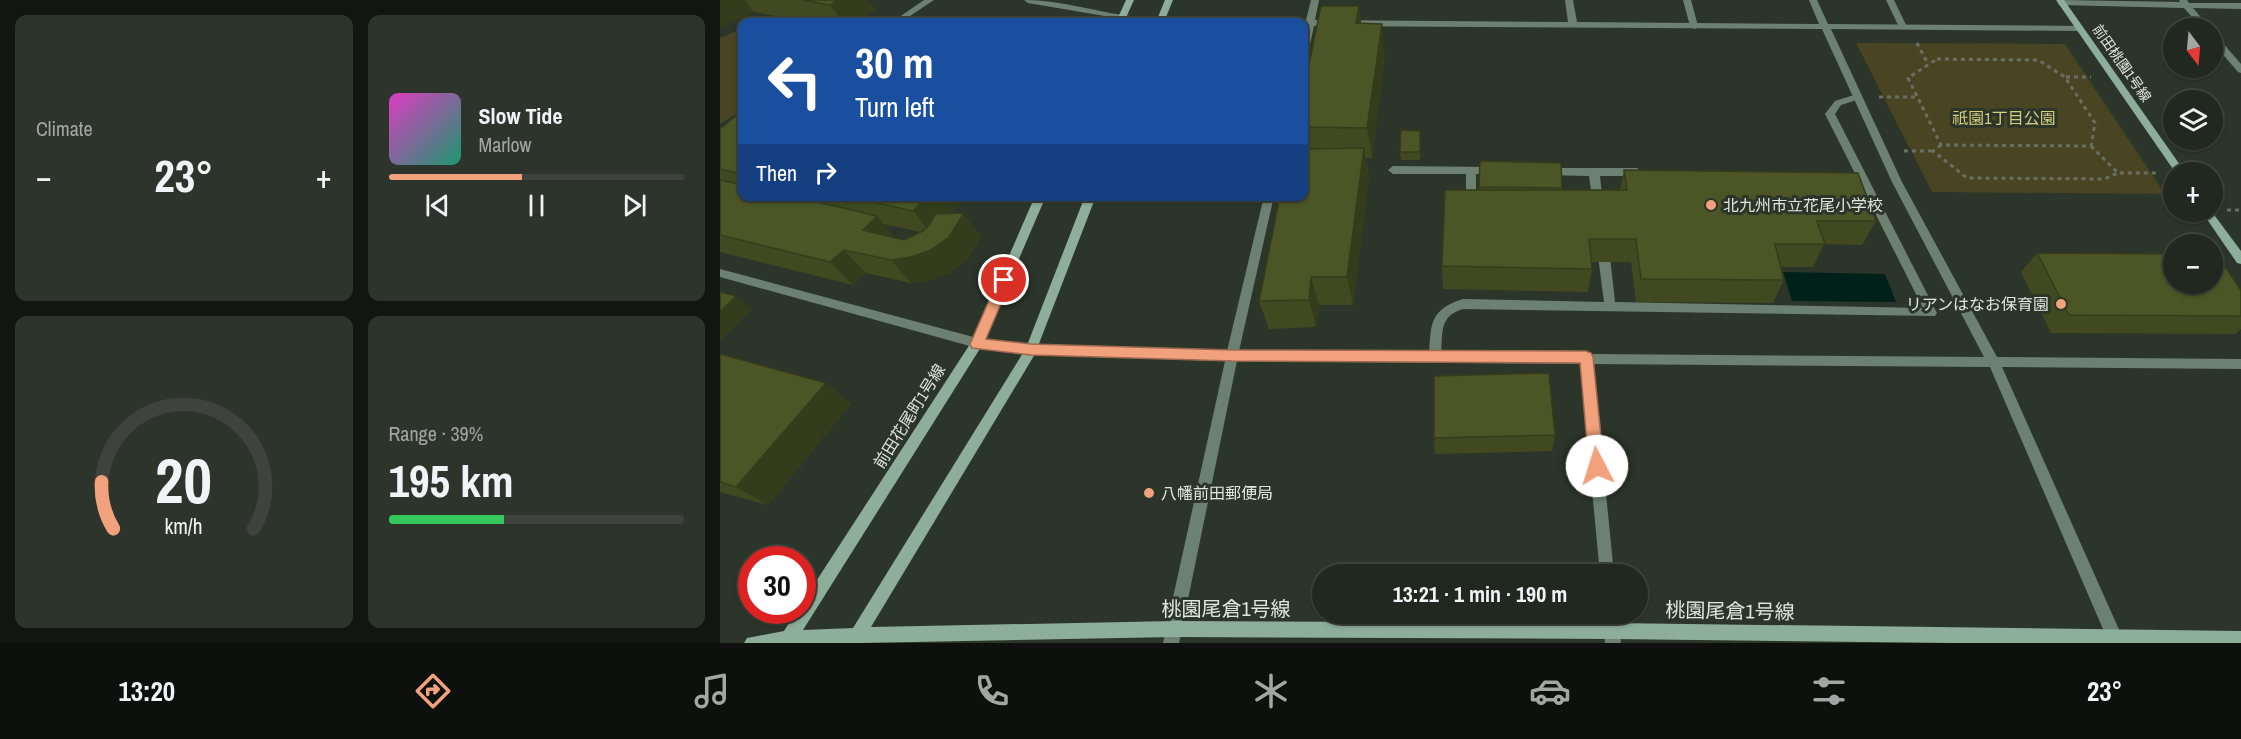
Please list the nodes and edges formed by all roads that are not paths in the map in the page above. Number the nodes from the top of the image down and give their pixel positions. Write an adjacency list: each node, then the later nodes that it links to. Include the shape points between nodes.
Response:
1 (930, 0): 13 (street)
2 (1028, 0): 14 (street)
3 (1130, 0): 15 (street)
4 (1169, 0): 16 (street)
5 (1315, 0): 18 (street)
6 (1569, 0): 19 (street)
7 (1687, 0): 20 (street)
8 (1813, 0): 21 (street)
9 (1890, 0): 22 (street)
10 (2061, 2): 11 (street); 23 (street, 前田桃園1号線)
11 (2184, 3): 12 (street); 17 (street)
12 (2241, 6)
13 (902, 18)
14 (1112, 18)
15 (1122, 18)
16 (1162, 18)
17 (2197, 18)
18 (1311, 22): 19 (street); 24 (street)
19 (1573, 26): 20 (street)
20 (1694, 26): 21 (street)
21 (1824, 26): 22 (street); 27 (street)
22 (1903, 27): 23 (street)
23 (2079, 28): 28 (street, 前田桃園1号線)
24 (1308, 34)
25 (2223, 49): 26 (street)
26 (2241, 70)
27 (1857, 97): 44 (street, via 1838,103 1830,114 1855,174 1931,313); 50 (street, via 1897,182)
28 (2173, 162)
29 (1393, 170): 30 (street)
30 (1472, 171): 31 (street); 38 (street, via 1471,204)
31 (1505, 171)
32 (1539, 171): 33 (street)
33 (1594, 172): 34 (street); 39 (street)
34 (1652, 172)
35 (1039, 201): 45 (street, 前田花尾町1号線)
36 (1089, 201): 46 (street)
37 (1268, 201): 47 (street)
38 (1483, 205)
39 (1595, 210)
40 (2214, 222): 42 (street)
41 (1602, 240): 44 (street)
42 (2241, 260)
43 (720, 273): 45 (street)
44 (1610, 307): 48 (street, via 1463,304 1446,308 1440,317)
45 (977, 344): 46 (street); 58 (street, 前田花尾町1号線)
46 (1031, 350): 47 (street); 55 (street)
47 (1232, 356): 48 (street); 53 (street)
48 (1435, 356): 49 (street)
49 (1586, 357): 50 (street); 52 (street)
50 (1994, 363): 51 (street); 57 (street)
51 (2241, 364)
52 (1606, 564)
53 (1172, 636): 54 (street, 桃園尾倉1号線); 55 (street, 桃園尾倉1号線)
54 (1612, 637): 57 (street, 桃園尾倉1号線)
55 (855, 639): 58 (street, 桃園尾倉1号線)
56 (2241, 639): 57 (street, 桃園尾倉1号線)
57 (2116, 640)
58 (787, 641): 59 (street, 桃園尾倉1号線)
59 (752, 643)

